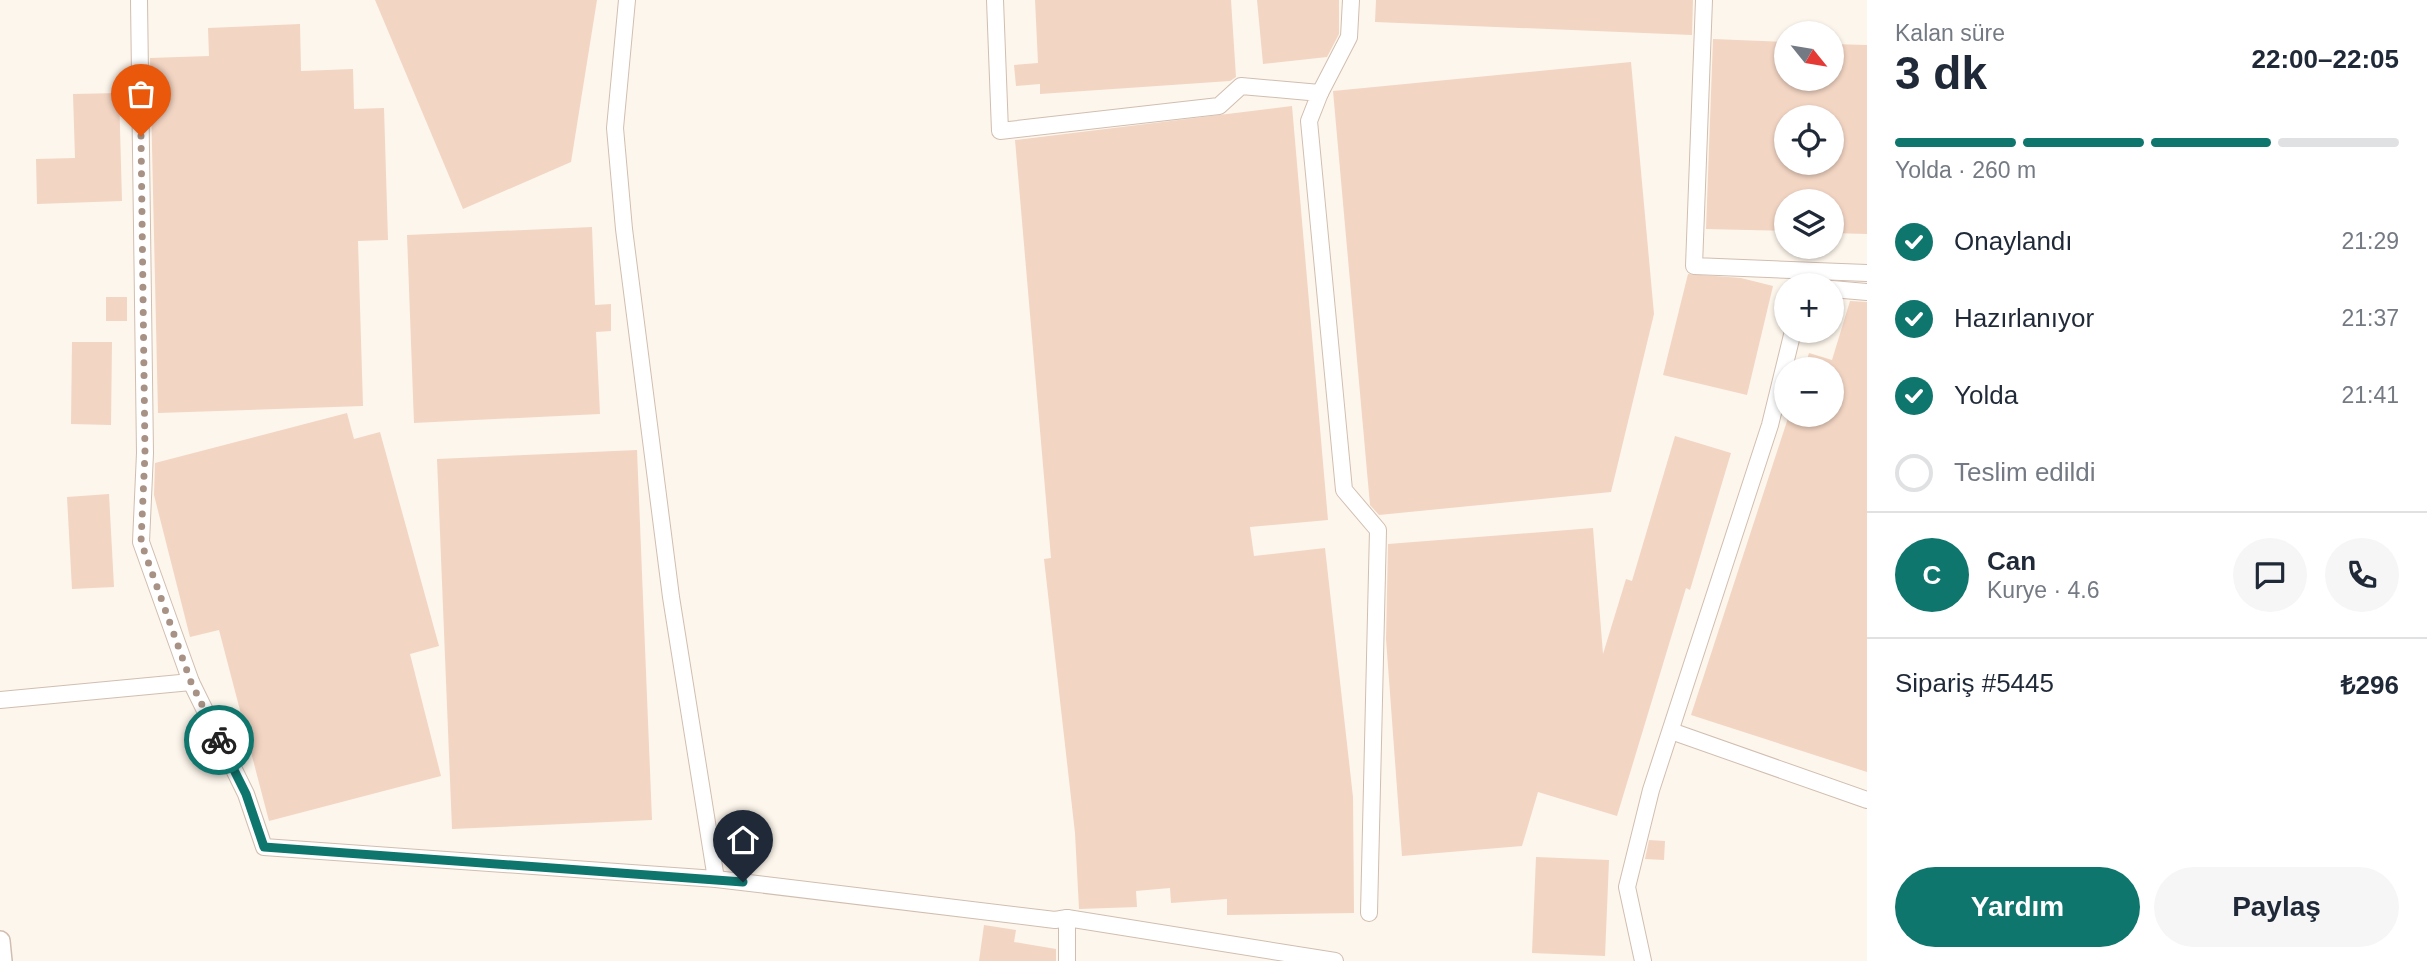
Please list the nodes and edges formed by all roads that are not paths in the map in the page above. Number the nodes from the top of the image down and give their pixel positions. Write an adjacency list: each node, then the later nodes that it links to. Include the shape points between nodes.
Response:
1 (139, 0): 11 (street, via 145,453 141,542)
2 (627, 0): 15 (street, via 615,128 624,229 671,597)
3 (995, 0): 6 (street, via 1000,131 1219,106 1241,86)
4 (1351, 0): 6 (street, via 1349,37)
5 (1704, 0): 7 (street, via 1694,266)
6 (1320, 93): 16 (street, via 1310,121 1344,490 1378,530)
7 (1867, 273)
8 (1844, 290): 9 (street)
9 (1867, 292)
10 (1790, 343): 13 (street, via 1770,425)
11 (191, 682): 12 (street); 15 (street, via 246,794 264,847)
12 (0, 700)
13 (1671, 731): 14 (street); 22 (street, via 1627,887)
14 (1867, 800)
15 (716, 879): 17 (street)
16 (1369, 914)
17 (1067, 918): 20 (street); 21 (street)
18 (0, 941): 19 (street)
19 (2, 961)
20 (1067, 961)
21 (1335, 961)
22 (1643, 961)

